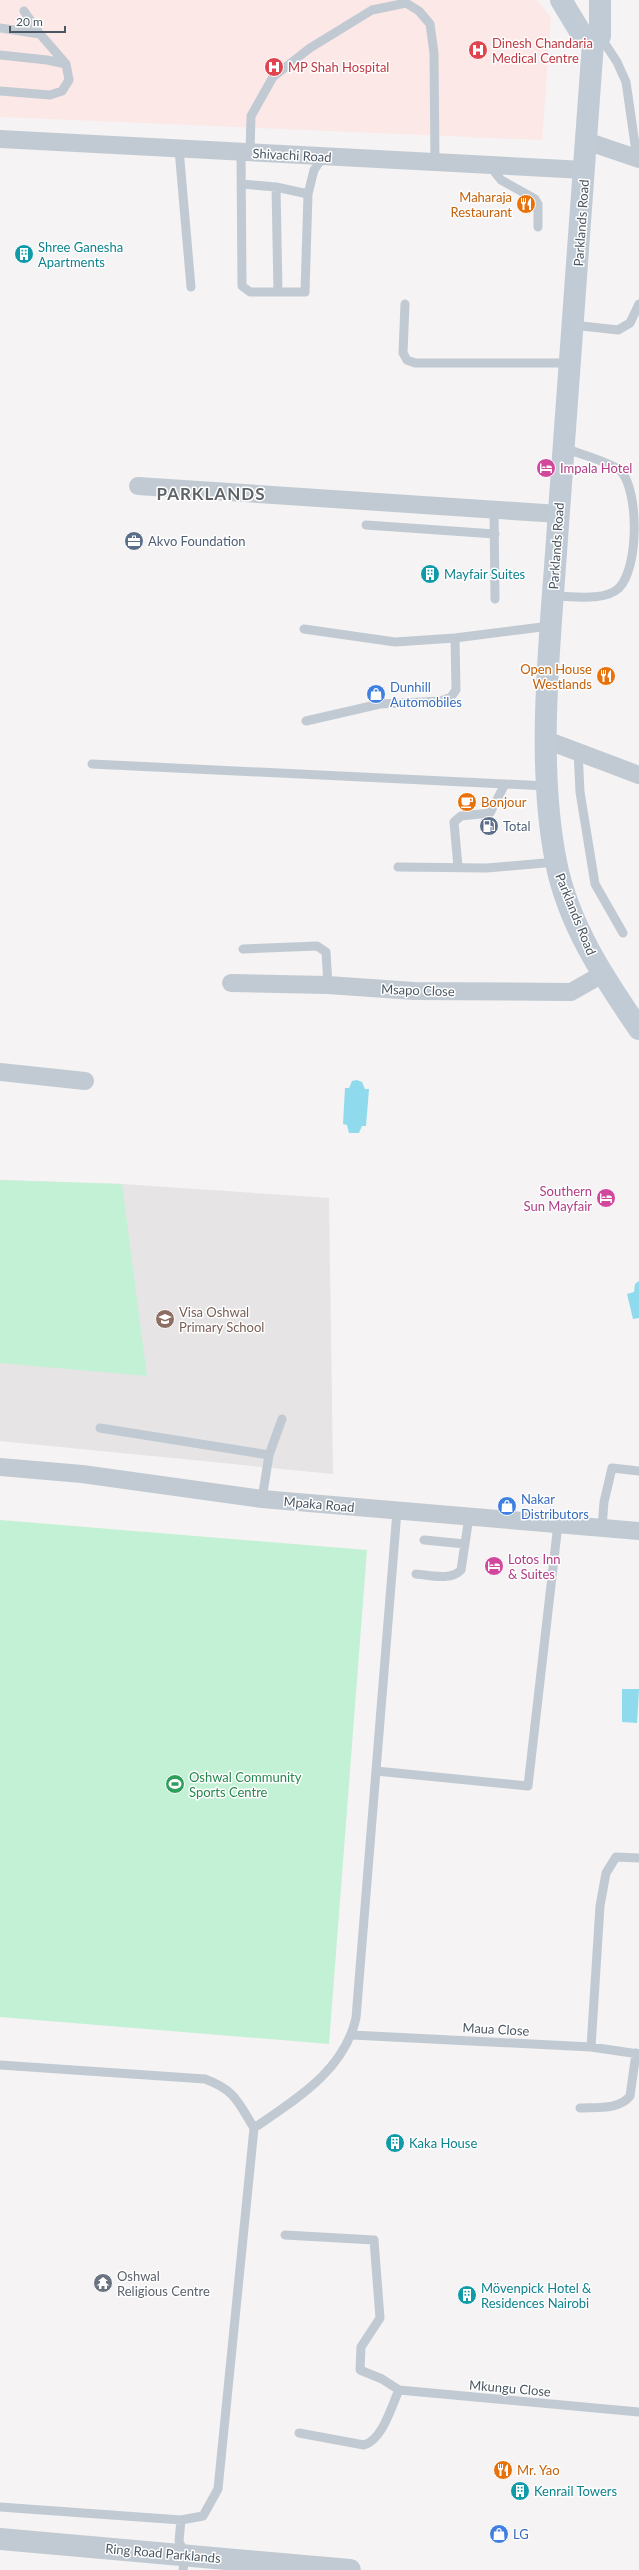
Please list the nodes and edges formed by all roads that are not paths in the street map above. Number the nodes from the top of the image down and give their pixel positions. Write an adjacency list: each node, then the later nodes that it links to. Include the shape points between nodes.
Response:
1 (561, 0): 6 (main road, via 584,38)
2 (600, 0): 6 (main road, Parklands Road)
3 (24, 11): 5 (lane)
4 (0, 28): 5 (lane)
5 (40, 34): 8 (lane)
6 (596, 40): 11 (main road, Parklands Road); 15 (lane, via 617,62 626,82)
7 (0, 56): 8 (lane)
8 (66, 64): 9 (lane, via 69,80 62,91 50,95)
9 (0, 91)
10 (0, 140): 12 (street, Shivachi Road)
11 (586, 141): 15 (street); 18 (main road, Parklands Road)
12 (179, 149): 13 (street, Shivachi Road); 23 (lane)
13 (246, 153): 14 (street, Shivachi Road); 16 (lane, via 251,116 273,77 310,48 372,10 406,2 419,11 430,24 434,53); 19 (lane)
14 (323, 157): 16 (street, Shivachi Road); 21 (lane, via 314,170)
15 (638, 158)
16 (435, 163): 17 (street, Shivachi Road)
17 (489, 165): 18 (street, Shivachi Road); 22 (lane, via 501,180 535,199 538,204)
18 (585, 170): 27 (main road, Parklands Road)
19 (242, 184): 20 (lane); 24 (lane, via 242,286 250,292)
20 (276, 186): 21 (lane); 24 (lane)
21 (308, 194): 24 (lane, via 305,292)
22 (538, 227)
23 (191, 287)
24 (278, 292)
25 (405, 304): 28 (lane, via 403,353 407,360 415,363)
26 (639, 304): 27 (lane, via 625,328 618,330)
27 (573, 325): 28 (main road, Parklands Road)
28 (570, 363): 29 (main road, Parklands Road)
29 (564, 448): 32 (main road, Parklands Road); 35 (lane, via 621,471 632,488 639,526 633,565 619,588 607,595)
30 (138, 486): 31 (street)
31 (494, 510): 32 (street); 34 (lane)
32 (559, 514): 35 (main road, Parklands Road)
33 (366, 525): 34 (lane)
34 (495, 534): 36 (lane)
35 (553, 596): 37 (main road, Parklands Road)
36 (496, 599)
37 (552, 626): 39 (lane); 41 (main road, Parklands Road)
38 (304, 629): 39 (lane, via 395,642)
39 (455, 638): 40 (lane, via 456,690 451,697 441,701 380,704)
40 (306, 722)
41 (546, 740): 42 (street); 46 (main road, Parklands Road)
42 (578, 751): 44 (street); 50 (lane, via 580,792 595,884)
43 (92, 764): 45 (lane)
44 (639, 775)
45 (505, 784): 46 (lane); 49 (lane, via 490,812 461,816 454,822)
46 (547, 786): 47 (main road, Parklands Road)
47 (556, 862): 49 (lane, via 487,868); 52 (main road, Parklands Road, via 580,930)
48 (398, 867): 49 (lane)
49 (458, 867)
50 (623, 933)
51 (243, 949): 54 (lane, via 318,946 326,952)
52 (602, 975): 54 (street, Msapo Close, via 571,992 414,992); 55 (main road, Parklands Road)
53 (231, 983): 54 (street, Msapo Close)
54 (328, 985)
55 (639, 1029)
56 (0, 1072): 57 (street)
57 (85, 1081)
58 (282, 1419): 60 (lane)
59 (100, 1428): 60 (lane)
60 (269, 1455): 63 (lane)
61 (0, 1467): 63 (street, Mpaka Road, via 82,1474)
62 (639, 1471): 67 (lane, via 612,1468 604,1502)
63 (262, 1499): 64 (street, Mpaka Road)
64 (397, 1511): 65 (street, Mpaka Road); 72 (lane)
65 (469, 1517): 66 (street, Mpaka Road); 70 (lane)
66 (558, 1524): 67 (street, Mpaka Road); 72 (lane, via 528,1786)
67 (602, 1528): 68 (street, Mpaka Road)
68 (639, 1531)
69 (424, 1540): 70 (lane)
70 (465, 1544): 71 (lane, via 461,1570 458,1574)
71 (416, 1574)
72 (376, 1771): 74 (lane, via 356,2018)
73 (639, 1858): 75 (lane, via 616,1857 606,1874 600,1906)
74 (352, 2035): 75 (lane, Maua Close); 79 (lane, via 328,2072 302,2095)
75 (591, 2047): 76 (lane, Maua Close)
76 (638, 2054): 78 (lane, via 630,2096 626,2101 619,2105)
77 (0, 2064): 79 (lane, via 205,2079 224,2086 235,2097)
78 (580, 2108)
79 (254, 2128): 85 (lane, via 218,2489 203,2516)
80 (285, 2235): 81 (lane, Mkungu Close, via 374,2240 380,2318 361,2347 360,2370 382,2379)
81 (399, 2390): 82 (lane, Mkungu Close); 83 (lane, via 377,2437 370,2443 364,2445)
82 (639, 2412)
83 (299, 2433)
84 (0, 2507): 85 (lane)
85 (181, 2520): 87 (lane, via 179,2541)
86 (0, 2539): 87 (street, Ring Road Parklands)
87 (184, 2563): 88 (street, Ring Road Parklands)
88 (350, 2570)

